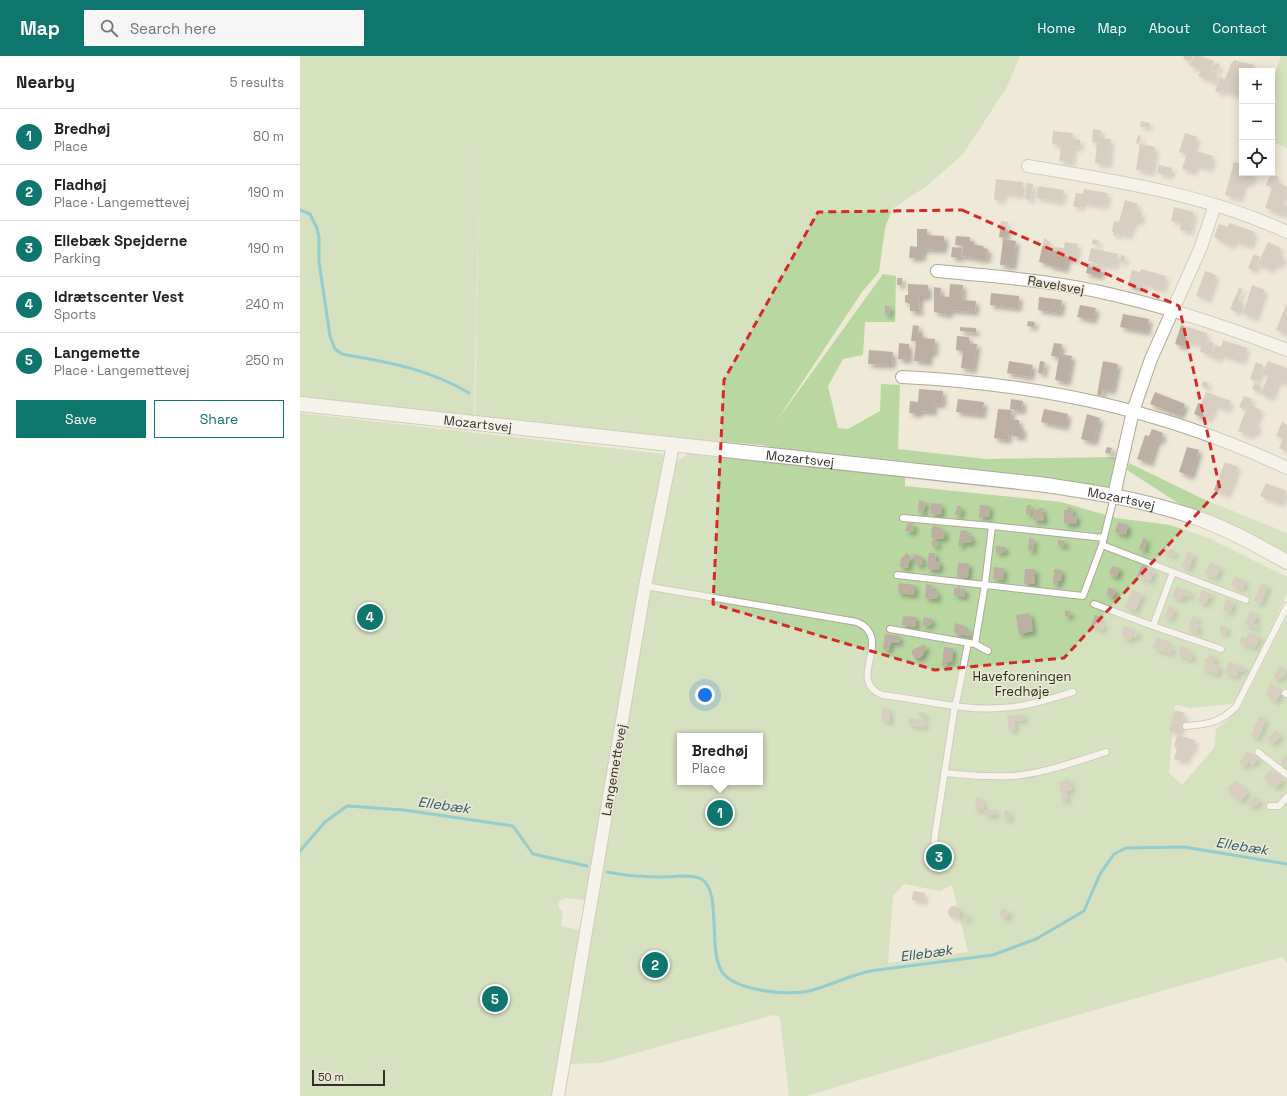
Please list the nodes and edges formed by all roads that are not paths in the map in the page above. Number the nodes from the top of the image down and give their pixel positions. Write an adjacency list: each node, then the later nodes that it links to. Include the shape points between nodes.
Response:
1 (1028, 166): 2 (street, via 1146,186)
2 (1215, 205): 3 (street); 5 (street, via 1201,247)
3 (1287, 232)
4 (937, 271): 5 (street, Ravelsvej, via 1016,278 1096,291)
5 (1173, 310): 6 (street, Ravelsvej); 9 (street, via 1151,359)
6 (1287, 350)
7 (902, 377): 9 (street, via 961,380 1019,387)
8 (300, 404): 10 (street, Mozartsvej)
9 (1133, 411): 11 (street, via 1196,430); 12 (street)
10 (673, 445): 12 (street, Mozartsvej, via 1038,484); 20 (street, Langemettevej)
11 (1287, 468)
12 (1114, 495): 15 (lane); 16 (street, Mozartsvej, via 1188,515 1242,537)
13 (903, 518): 14 (lane)
14 (992, 526): 15 (lane); 19 (lane)
15 (1103, 542): 17 (lane); 19 (lane, via 1083,596)
16 (1287, 562)
17 (1173, 572): 21 (lane); 24 (lane)
18 (897, 575): 19 (lane)
19 (985, 584): 27 (lane)
20 (645, 586): 31 (lane, via 857,622 871,632 867,678 871,687 882,695); 40 (street, Langemettevej)
21 (1246, 600)
22 (1094, 604): 24 (lane)
23 (1287, 606): 32 (lane, via 1236,707 1223,718)
24 (1153, 626): 28 (lane)
25 (890, 629): 26 (lane)
26 (968, 643): 27 (lane); 31 (lane)
27 (975, 644): 29 (lane)
28 (1221, 650)
29 (988, 652)
30 (1073, 692): 31 (lane, via 1029,704 1001,708)
31 (955, 705): 35 (lane)
32 (1186, 726)
33 (1106, 752): 35 (lane, via 1048,770 1021,775)
34 (1258, 752): 36 (lane)
35 (944, 773): 39 (lane)
36 (1287, 775)
37 (1287, 797): 38 (lane, via 1279,806)
38 (1270, 806)
39 (933, 857)
40 (558, 1096)

